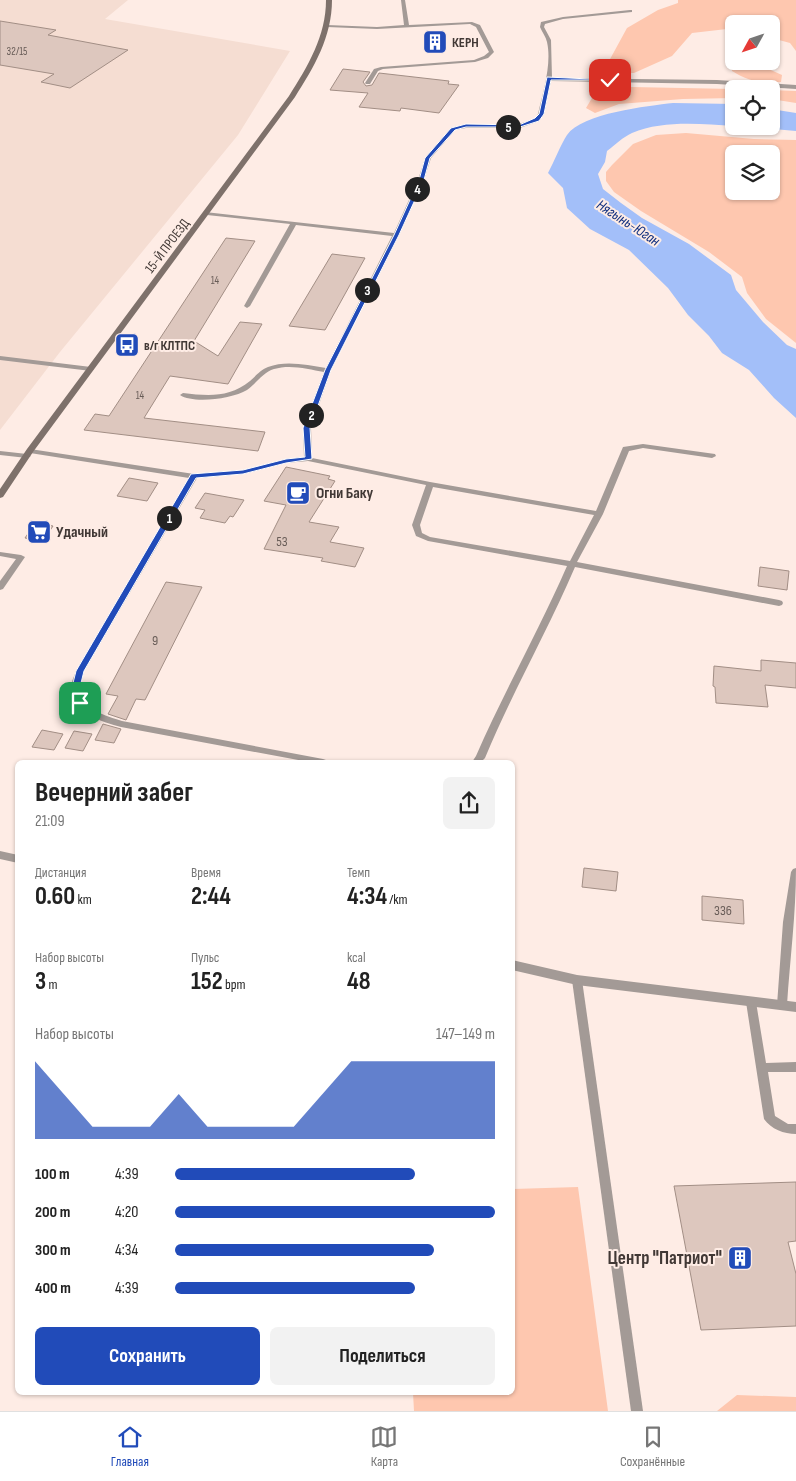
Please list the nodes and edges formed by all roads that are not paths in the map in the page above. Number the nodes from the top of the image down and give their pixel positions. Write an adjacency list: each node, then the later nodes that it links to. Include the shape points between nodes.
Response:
1 (329, 0): 4 (main road, 15-Й ПРОЕЗД)
2 (403, 0): 5 (lane)
3 (630, 11): 6 (lane, via 543,23 549,40)
4 (327, 26): 5 (lane); 9 (main road, 15-Й ПРОЕЗД, via 300,84)
5 (407, 27): 7 (lane, via 478,26 492,52 475,60 383,68 376,70)
6 (549, 78): 8 (lane); 11 (lane, via 537,120 520,126 453,129 428,158)
7 (368, 83)
8 (796, 87)
9 (208, 213): 10 (lane); 14 (main road, 15-Й ПРОЕЗД)
10 (294, 223): 11 (lane); 12 (lane)
11 (396, 235): 15 (lane)
12 (247, 306)
13 (0, 358): 14 (lane)
14 (91, 369): 18 (main road, 15-Й ПРОЕЗД)
15 (328, 370): 16 (lane, via 273,367 232,396); 20 (lane, via 307,428)
16 (183, 395)
17 (0, 454): 18 (lane)
18 (28, 454): 21 (lane); 23 (main road, 15-Й ПРОЕЗД)
19 (712, 456): 24 (lane, via 642,446 626,449)
20 (308, 459): 21 (lane, via 243,472); 22 (lane)
21 (194, 476): 29 (lane, via 80,671 75,691 80,703 94,715 121,724)
22 (430, 484): 24 (lane); 26 (lane, via 416,526 419,534 428,539)
23 (0, 495)
24 (599, 514): 26 (lane)
25 (0, 554): 27 (lane, via 20,557)
26 (572, 564): 28 (lane); 30 (lane)
27 (0, 587)
28 (779, 603)
29 (312, 760)
30 (478, 760)
31 (0, 855): 32 (street)
32 (15, 858)
33 (796, 872): 37 (lane, via 788,922)
34 (515, 966): 35 (street)
35 (577, 980): 36 (street); 42 (lane)
36 (751, 1002): 37 (street); 40 (lane)
37 (782, 1005): 38 (street)
38 (796, 1007)
39 (796, 1067): 40 (lane)
40 (762, 1068): 41 (lane, via 770,1118 786,1129)
41 (796, 1129)
42 (637, 1411)

